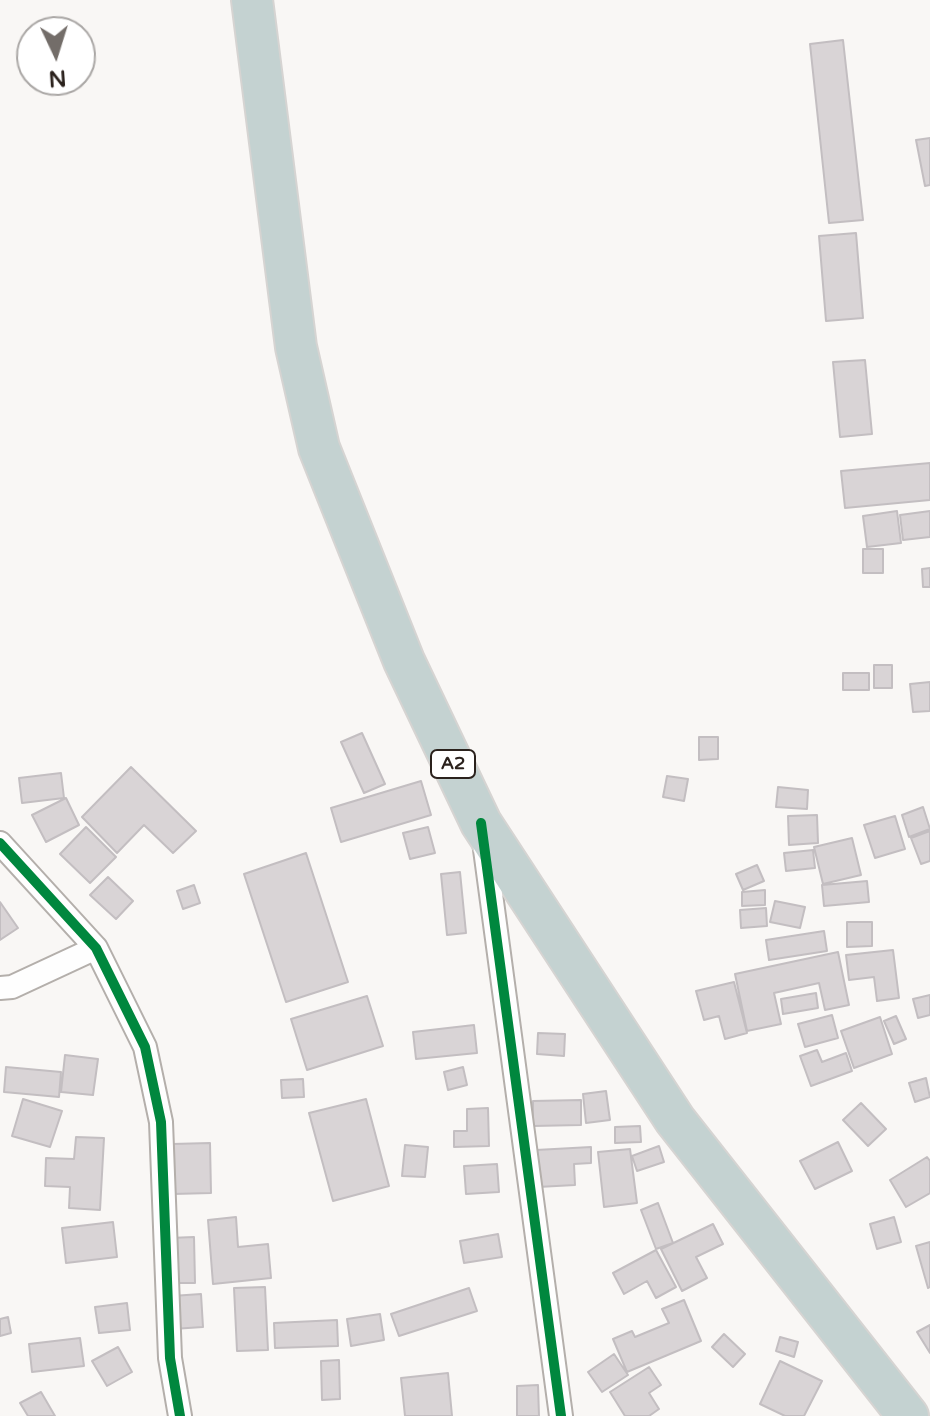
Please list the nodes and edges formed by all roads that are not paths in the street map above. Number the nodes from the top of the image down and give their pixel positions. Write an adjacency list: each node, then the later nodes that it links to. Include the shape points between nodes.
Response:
1 (252, 0): 2 (highway, A2, via 296,347 319,448 404,661)
2 (481, 823): 7 (street); 8 (highway, A2, via 675,1120)
3 (0, 843): 4 (street)
4 (96, 948): 5 (street); 6 (street, via 145,1047 161,1122 170,1358)
5 (0, 988)
6 (180, 1416)
7 (561, 1416)
8 (908, 1416)

